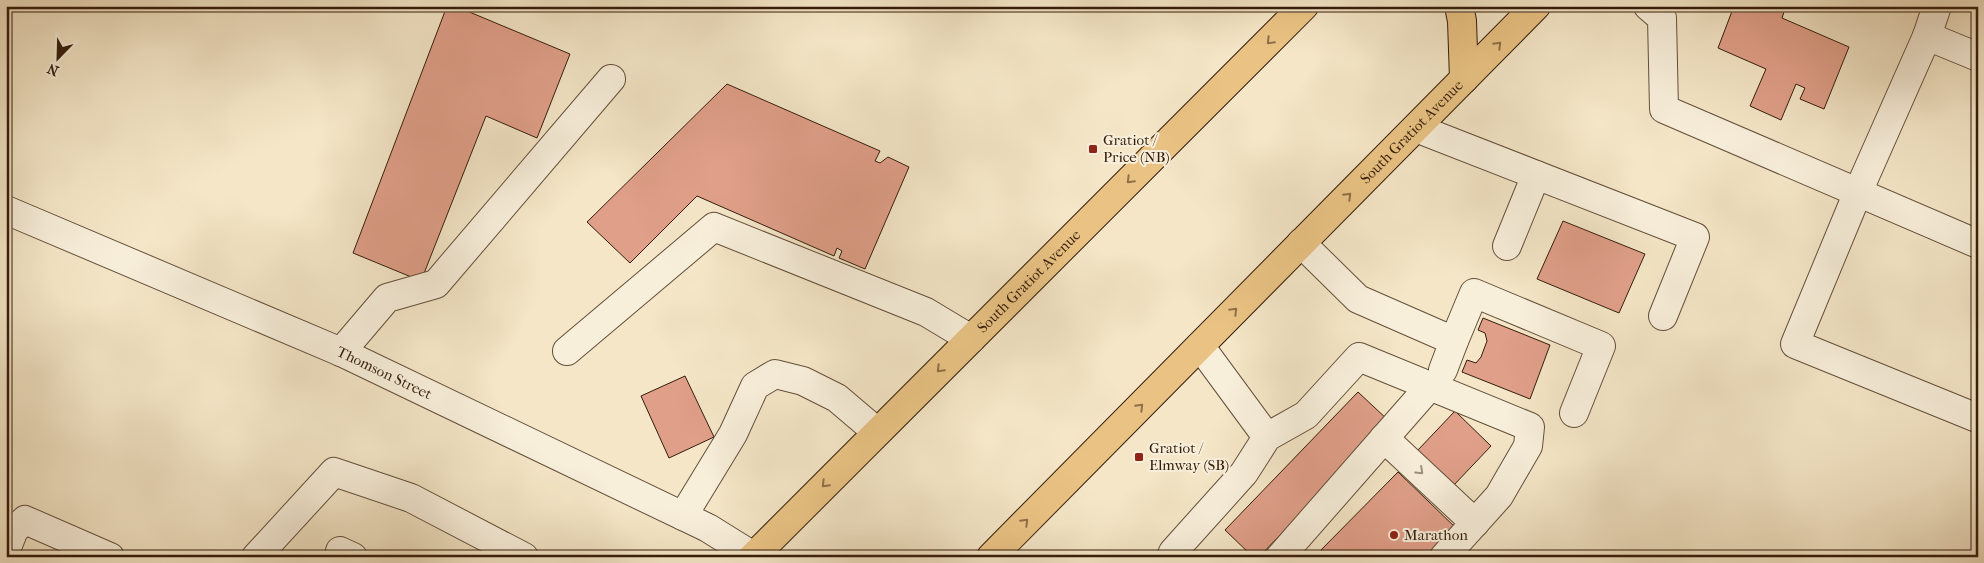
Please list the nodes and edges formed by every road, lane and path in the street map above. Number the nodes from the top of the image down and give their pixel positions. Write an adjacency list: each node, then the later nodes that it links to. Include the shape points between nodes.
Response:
1 (1304, 6): 18 (main road, South Gratiot Avenue, one-way to 18)
2 (1459, 6): 9 (main road)
3 (1536, 6): 9 (main road, South Gratiot Avenue, one-way to 3)
4 (1648, 6): 12 (street, via 1662,18 1664,109)
5 (1937, 6): 6 (street)
6 (1926, 36): 7 (street); 12 (street)
7 (1978, 57)
8 (611, 78): 21 (street, via 436,284 387,298)
9 (1464, 79): 10 (main road, South Gratiot Avenue)
10 (1416, 128): 11 (street); 14 (main road, South Gratiot Avenue, one-way to 10)
11 (1536, 175): 16 (street); 17 (street, via 1696,236)
12 (1858, 192): 15 (street); 25 (street, via 1795,344)
13 (6, 210): 21 (street, Thomson Street)
14 (1301, 243): 19 (street, via 1358,300); 20 (main road, South Gratiot Avenue, one-way to 14)
15 (1978, 244)
16 (1507, 246)
17 (1663, 316)
18 (971, 339): 22 (street, via 926,312 714,227); 26 (main road, South Gratiot Avenue, one-way to 26)
19 (1454, 341): 23 (street); 24 (street, via 1474,292 1601,346)
20 (1200, 346): 27 (street); 36 (main road, South Gratiot Avenue, one-way to 20)
21 (341, 352): 29 (street, Thomson Street)
22 (567, 352)
23 (1436, 378): 27 (street, via 1359,357 1306,415); 28 (street); 30 (street, via 1530,427 1528,446 1518,465 1499,496)
24 (1574, 413)
25 (1978, 416)
26 (877, 432): 29 (street, via 837,398 802,381 775,374 755,386 733,434); 35 (main road, South Gratiot Avenue, one-way to 35)
27 (1268, 437): 37 (street, via 1244,473)
28 (1384, 438): 30 (street, one-way to 30); 38 (street)
29 (683, 516): 35 (street, Thomson Street)
30 (1475, 523): 39 (street)
31 (6, 550): 32 (street, via 14,530 25,520)
32 (110, 557)
33 (256, 557): 34 (street, via 334,472 411,498)
34 (524, 557)
35 (753, 557)
36 (991, 557)
37 (1171, 557)
38 (1280, 557)
39 (1444, 557)

